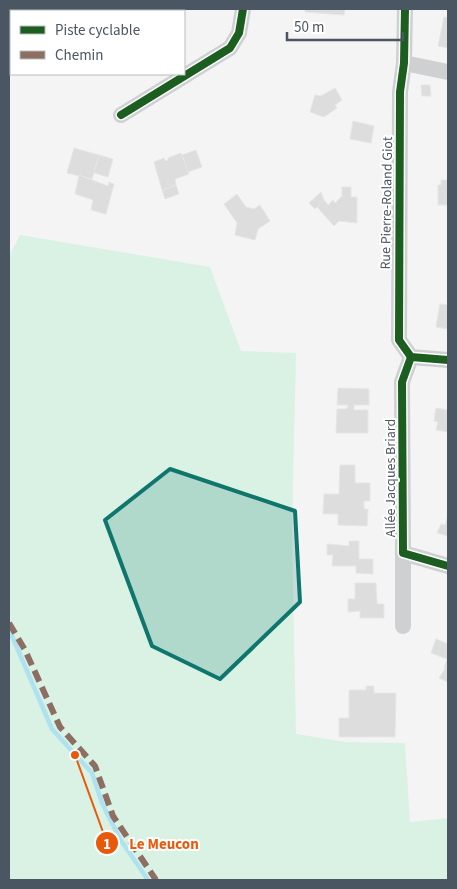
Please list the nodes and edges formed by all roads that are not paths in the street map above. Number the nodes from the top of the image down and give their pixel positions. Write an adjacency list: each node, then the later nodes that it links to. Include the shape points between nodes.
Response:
1 (243, 9): 5 (street, via 239,33 230,48)
2 (405, 9): 3 (street, Rue Pierre-Roland Giot)
3 (404, 63): 4 (street); 6 (street, Rue Pierre-Roland Giot, via 400,92 398,326 399,340)
4 (448, 72)
5 (121, 116)
6 (411, 357): 7 (street); 8 (street, Allée Jacques Briard, via 402,382)
7 (448, 360)
8 (403, 553): 9 (street, Allée Jacques Briard); 10 (street, Allée Jacques Briard)
9 (448, 566)
10 (403, 626)

